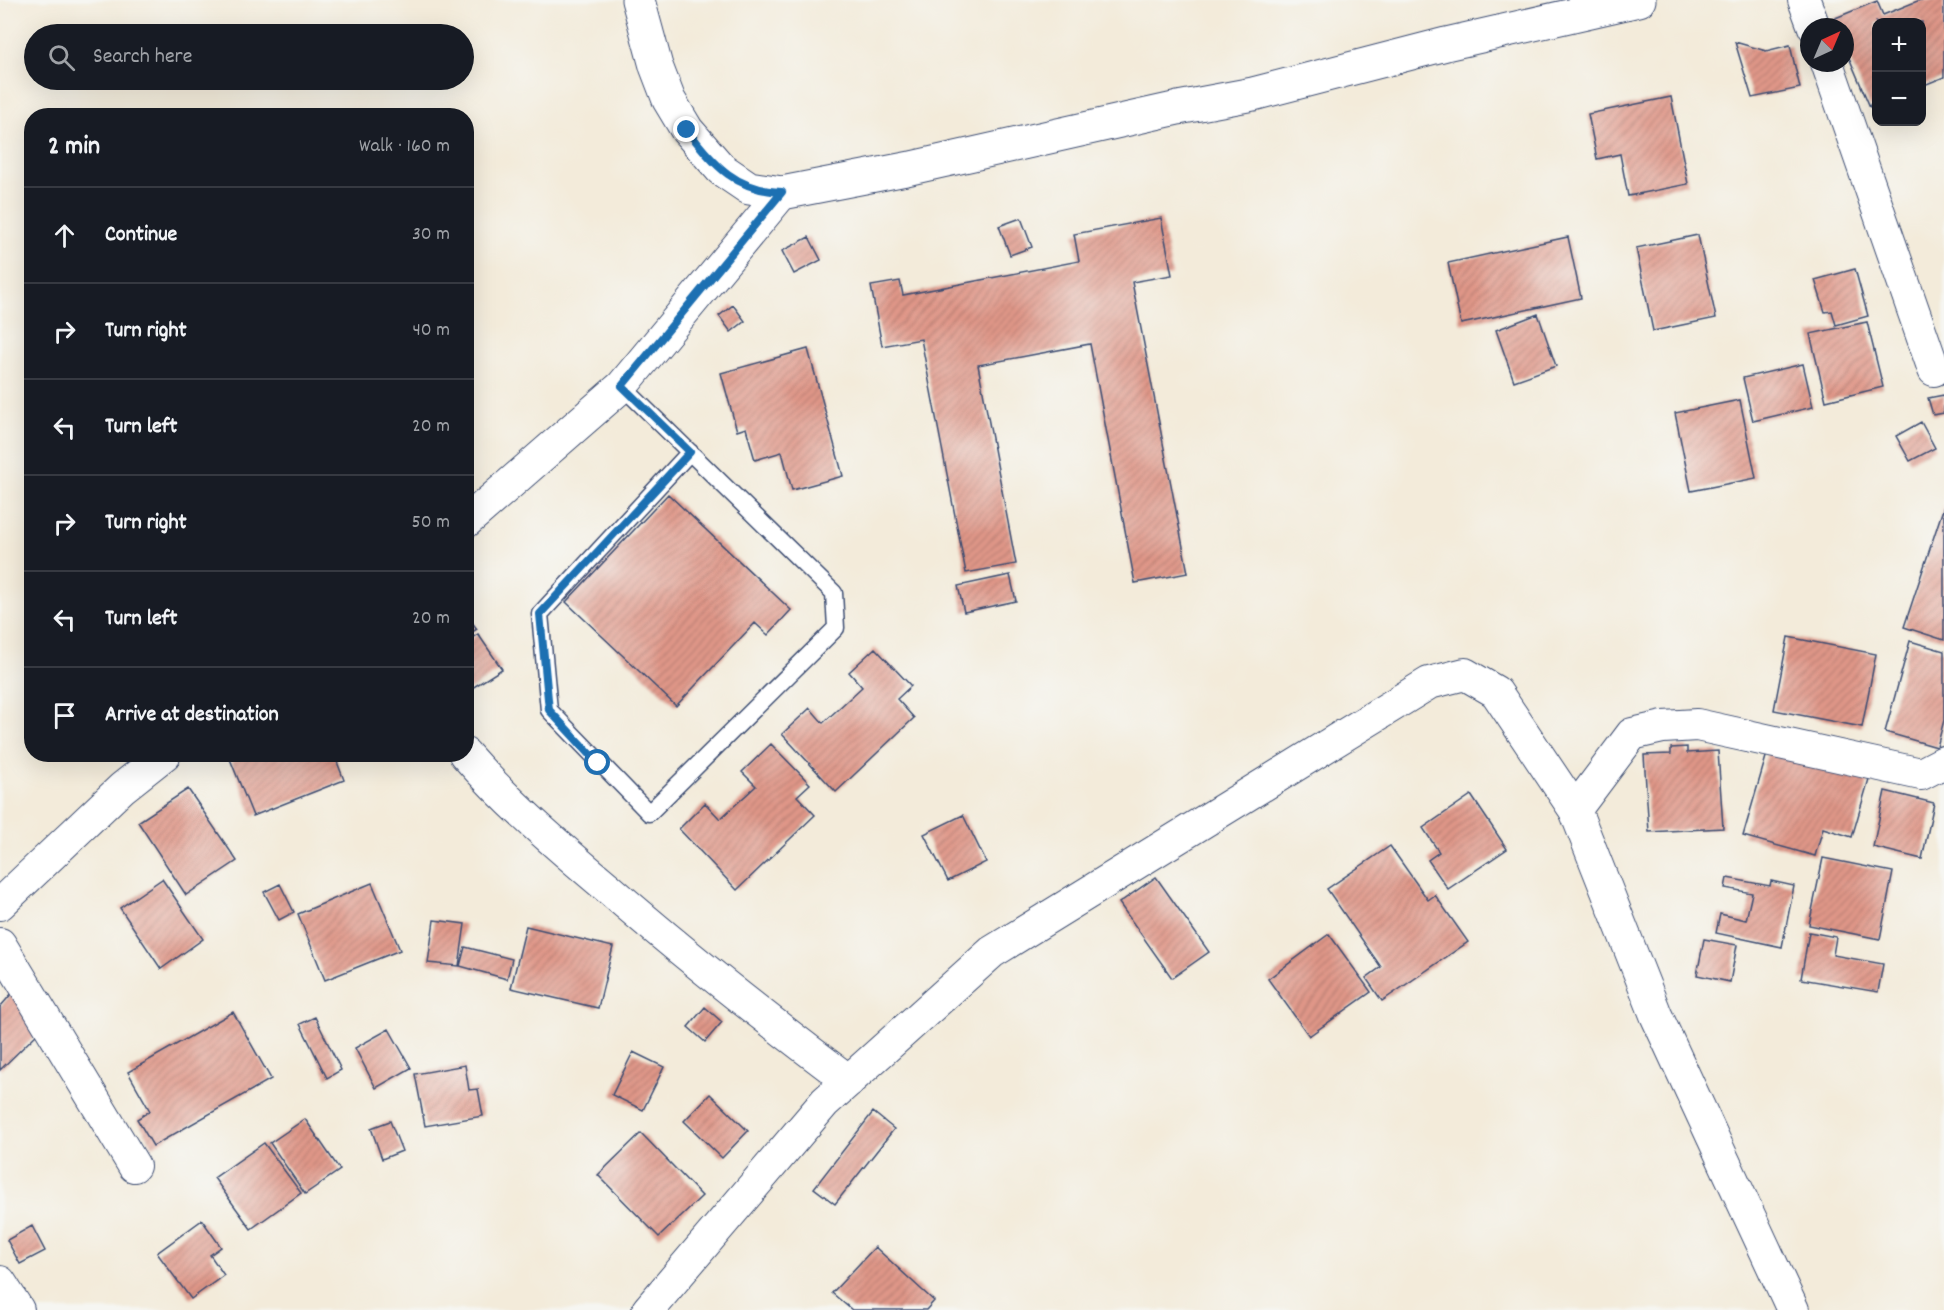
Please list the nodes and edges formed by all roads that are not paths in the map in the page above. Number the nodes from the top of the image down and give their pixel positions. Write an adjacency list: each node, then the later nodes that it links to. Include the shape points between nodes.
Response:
1 (638, 0): 6 (street, via 669,100 687,130 721,169 749,188)
2 (1639, 0): 6 (street, via 1253,94)
3 (1804, 0): 4 (street)
4 (1811, 18)
5 (1830, 72): 7 (street)
6 (782, 192): 8 (street)
7 (1934, 369)
8 (622, 386): 9 (lane); 10 (street)
9 (690, 452): 9 (lane, via 834,593 836,628 649,813 549,710 540,614)
10 (474, 515)
11 (155, 762): 15 (street, via 122,788)
12 (472, 762): 17 (street, via 536,826 733,995)
13 (1944, 762): 14 (street, via 1921,774 1697,725 1663,727 1632,734)
14 (1575, 810): 17 (street, via 1496,692 1465,674 1429,683 992,952); 22 (street, via 1656,1015)
15 (0, 904)
16 (0, 944): 18 (street)
17 (849, 1082): 21 (street, via 825,1102)
18 (134, 1166)
19 (0, 1282): 20 (street)
20 (18, 1310)
21 (648, 1310)
22 (1793, 1310)

